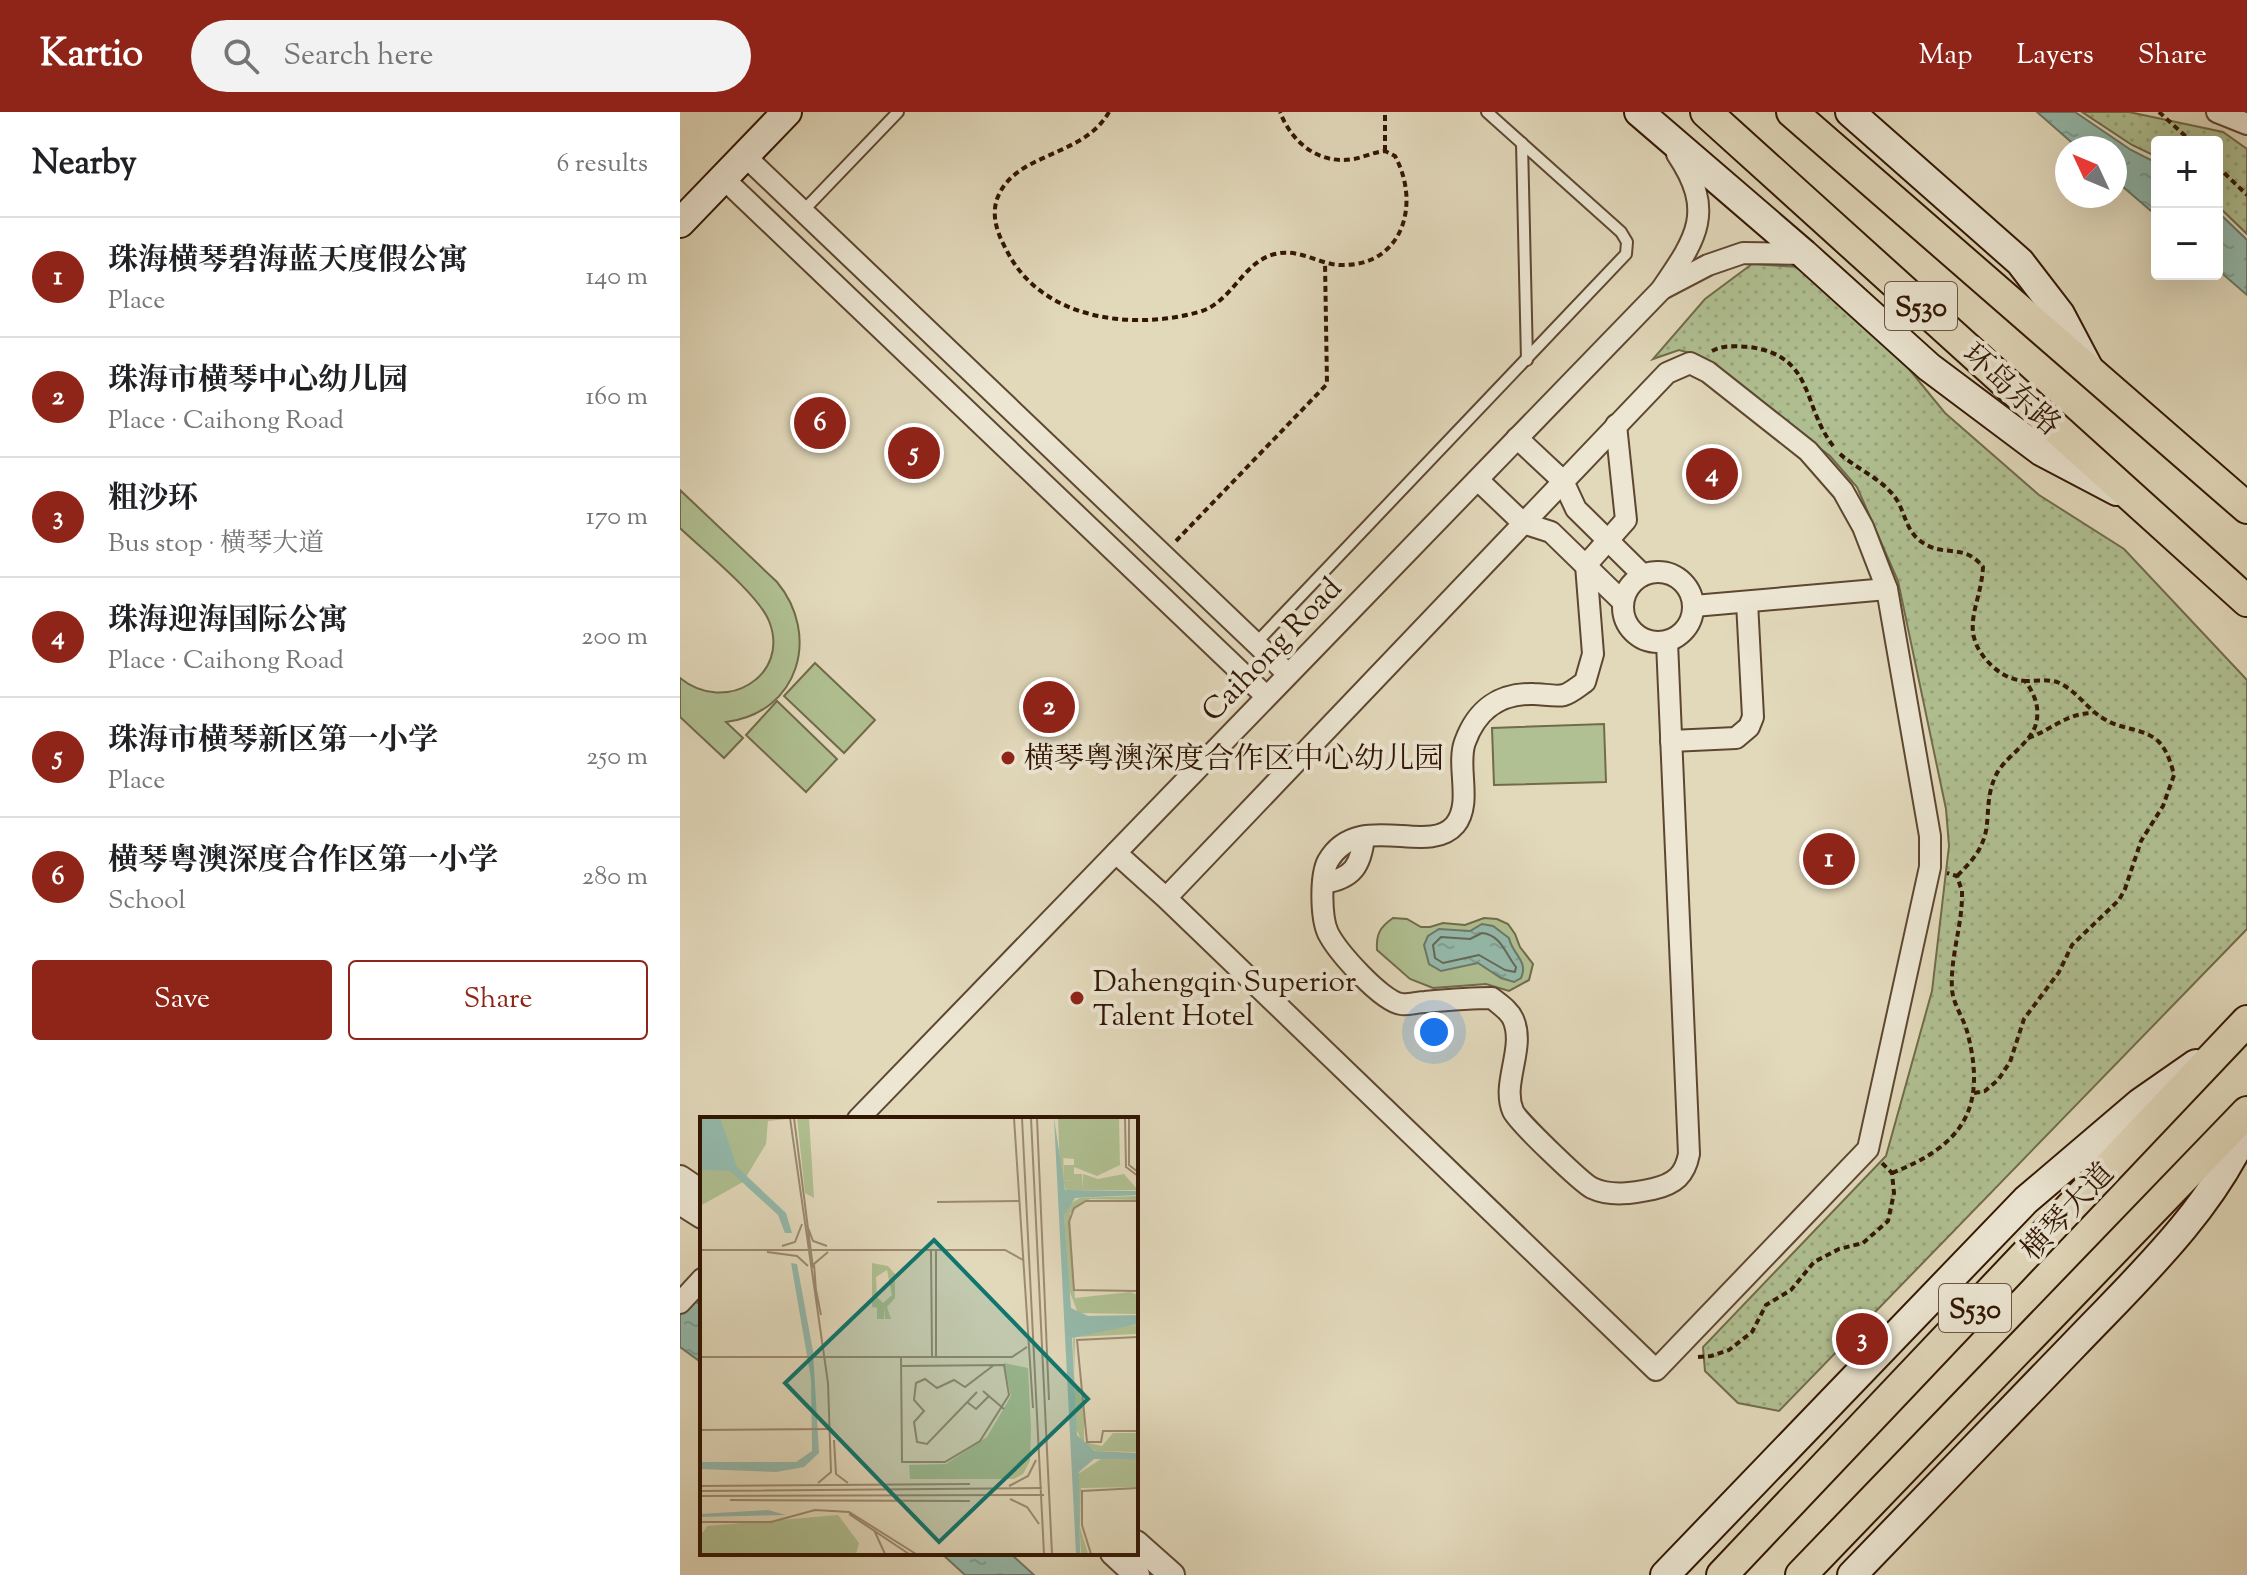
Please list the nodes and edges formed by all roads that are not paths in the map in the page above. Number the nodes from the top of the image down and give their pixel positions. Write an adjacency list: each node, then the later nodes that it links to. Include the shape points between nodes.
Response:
1 (787, 112): 13 (main road)
2 (898, 112): 15 (lane)
3 (1487, 112): 11 (lane)
4 (1639, 112): 9 (main road)
5 (1706, 112): 12 (main road, 环岛东路 / S530)
6 (1792, 112): 20 (main road, S530)
7 (1850, 112): 20 (main road, via 2020,262 2060,314)
8 (2217, 112): 10 (street)
9 (1672, 123): 12 (main road); 17 (main road); 18 (street, via 1693,179 1699,213 1692,245)
10 (2247, 124)
11 (1522, 143): 19 (lane); 19 (lane, via 1627,242 1619,264)
12 (1747, 148): 25 (main road, 环岛东路 / S530)
13 (745, 156): 14 (main road); 15 (street)
14 (723, 178): 16 (main road); 39 (street)
15 (803, 211): 37 (street)
16 (680, 223)
17 (1804, 254): 18 (street, via 1743,253); 25 (main road, via 1929,367 2041,451)
18 (1661, 290): 22 (street, Caihong Road)
19 (1527, 360): 37 (lane)
20 (2088, 367): 26 (main road, S530)
21 (1616, 425): 24 (street); 28 (street, via 1626,520); 31 (street, via 1667,373 1690,363 1698,366 1808,451 1843,491)
22 (1517, 438): 23 (street, Caihong Road); 24 (street)
23 (1478, 480): 27 (street); 38 (street, Caihong Road)
24 (1563, 481): 27 (street); 28 (street, via 1576,509)
25 (2136, 501): 32 (main road, 环岛东路 / S530)
26 (2247, 508)
27 (1523, 523): 29 (street, via 1551,532); 42 (street)
28 (1609, 541): 29 (street); 30 (street)
29 (1586, 565): 33 (street); 40 (street, via 1593,654 1585,682 1563,695 1514,693 1493,703 1464,744 1462,809 1455,825 1438,836 1364,837 1344,843 1327,863 1323,883 1327,930 1378,990 1399,1004 1492,998 1506,1009 1514,1020 1516,1039 1513,1112 1580,1179 1593,1188 1627,1194 1666,1186 1686,1170 1689,1154)
30 (1643, 575): 33 (street, via 1626,591); 35 (street, via 1654,571 1677,577)
31 (1887, 589): 34 (street); 42 (street, via 1930,836 1930,867 1868,1149 1656,1370)
32 (2247, 601)
33 (1623, 602): 36 (street, via 1634,633 1655,643)
34 (1747, 602): 35 (street); 40 (street, via 1753,717 1749,727 1736,738)
35 (1694, 606): 36 (street, via 1687,629)
36 (1667, 642): 40 (street)
37 (1256, 643): 38 (street)
38 (1288, 674): 39 (street, Caihong Road)
39 (1266, 696): 41 (street, Caihong Road)
40 (1671, 741)
41 (1116, 853): 42 (street); 45 (street, Caihong Road)
42 (1166, 898)
43 (2238, 1031): 53 (main road, via 2140,1103 2026,1200); 59 (main road, 横琴大道 / S530)
44 (2247, 1112): 60 (main road, 横琴大道 / S530)
45 (860, 1117)
46 (2247, 1127): 61 (main road, via 2212,1190 2147,1268)
47 (680, 1178): 48 (street)
48 (700, 1192)
49 (680, 1202): 50 (street)
50 (700, 1215)
51 (699, 1283): 52 (street)
52 (680, 1303)
53 (1712, 1526): 57 (main road); 58 (main road)
54 (1118, 1555): 55 (street)
55 (1138, 1564): 56 (street)
56 (1172, 1575)
57 (1665, 1575)
58 (1684, 1575)
59 (1722, 1575)
60 (1801, 1575)
61 (1852, 1575)

